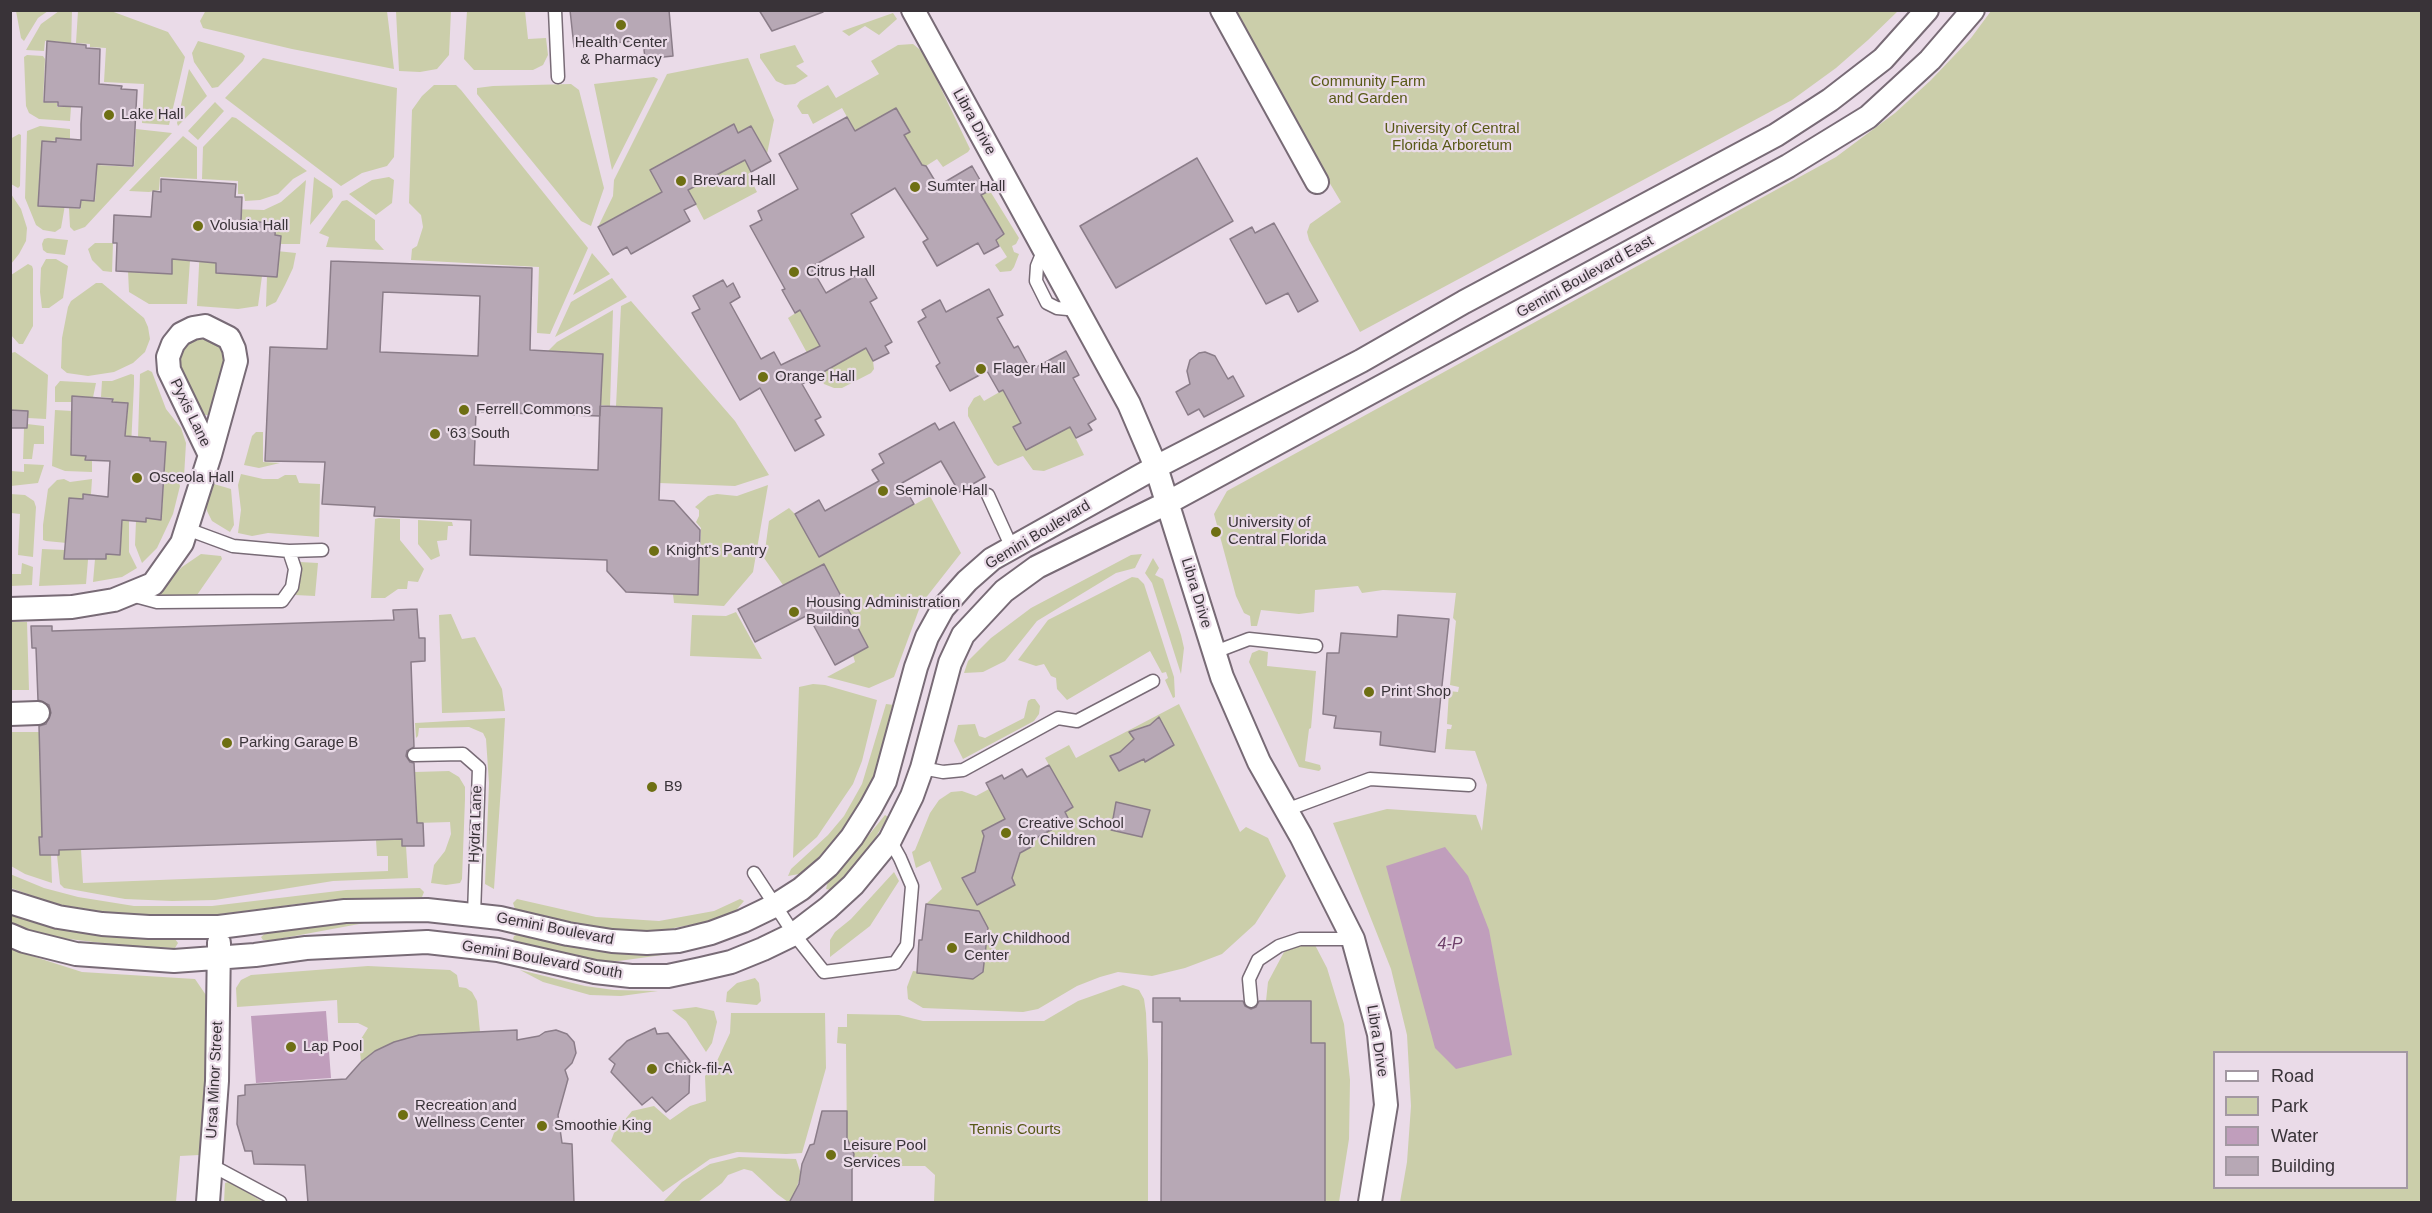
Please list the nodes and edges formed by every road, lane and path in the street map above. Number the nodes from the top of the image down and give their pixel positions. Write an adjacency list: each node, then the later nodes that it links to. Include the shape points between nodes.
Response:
1 (555, 10): 6 (lane)
2 (913, 10): 9 (street, Libra Drive, via 1129,404)
3 (1222, 10): 7 (street)
4 (1927, 10): 9 (street, via 1883,59 1776,135 1361,361)
5 (1973, 10): 11 (street, Gemini Boulevard East, via 1930,60 1868,117 1788,166)
6 (558, 77)
7 (1317, 182)
8 (210, 455): 8 (street, Pyxis Lane, via 236,361 229,338 205,326 182,334 172,344 168,357 169,370); 12 (street, Pyxis Lane)
9 (1156, 467): 11 (street, Libra Drive); 13 (street, Gemini Boulevard)
10 (988, 495): 13 (lane)
11 (1167, 503): 19 (street, Libra Drive); 25 (street, Gemini Boulevard South, via 1037,567 986,609 963,635 950,663)
12 (187, 529): 15 (lane, via 233,546); 16 (street, Pyxis Lane, via 182,543 153,584)
13 (1012, 548): 24 (street, Gemini Boulevard, via 992,559 943,608 916,667)
14 (322, 550): 15 (lane)
15 (289, 551): 16 (lane, via 295,569 292,587 282,601 157,602)
16 (127, 594): 17 (street, Pyxis Lane, via 72,607)
17 (10, 609)
18 (1316, 646): 19 (lane, via 1249,639)
19 (1215, 652): 27 (street, Libra Drive, via 1259,762)
20 (1153, 681): 25 (lane, via 1077,721 1058,718 963,770 942,772)
21 (38, 713): 22 (street)
22 (10, 714)
23 (414, 755): 32 (lane, Hydra Lane, via 464,754 479,768)
24 (893, 757): 25 (street); 31 (street, Gemini Boulevard, via 885,781 852,837 828,866)
25 (922, 768): 28 (street, Gemini Boulevard South)
26 (1470, 784): 27 (lane, via 1370,779)
27 (1286, 810): 36 (street, Libra Drive)
28 (890, 840): 34 (street, Gemini Boulevard South, via 853,885); 34 (lane, via 912,886 907,945 895,963 824,972)
29 (754, 873): 31 (lane)
30 (10, 902): 33 (street, Gemini Boulevard, via 58,917 102,924)
31 (776, 905): 32 (street, Gemini Boulevard, via 711,933 647,943 568,934); 34 (lane)
32 (474, 915): 33 (street, Gemini Boulevard, via 427,910 345,911); 37 (street)
33 (219, 927): 38 (street, Ursa Minor Street)
34 (794, 934): 37 (street, Gemini Boulevard South, via 731,962 668,976 595,972)
35 (10, 935): 38 (street, Gemini Boulevard South, via 76,954 174,961)
36 (1353, 939): 39 (lane, via 1300,939 1279,946 1258,960 1249,979); 43 (street, Libra Drive, via 1378,1034 1386,1105)
37 (473, 947): 38 (street, Gemini Boulevard South, via 427,942 355,944)
38 (220, 958): 40 (street, Ursa Minor Street)
39 (1251, 1000)
40 (211, 1165): 41 (street, Ursa Minor Street); 42 (lane)
41 (208, 1203)
42 (280, 1203)
43 (1370, 1203)

